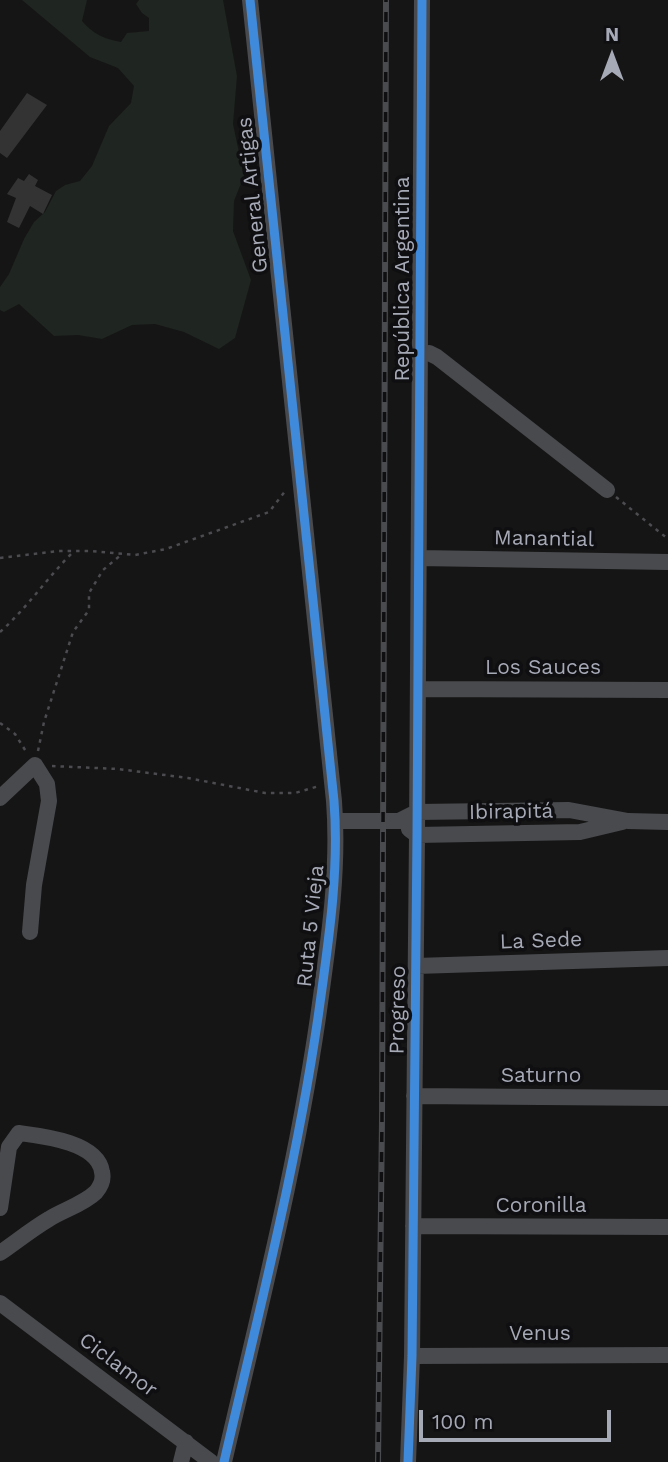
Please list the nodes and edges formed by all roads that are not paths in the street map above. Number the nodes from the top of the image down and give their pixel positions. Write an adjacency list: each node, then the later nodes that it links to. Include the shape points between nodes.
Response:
1 (250, 0): 4 (street, General Artigas)
2 (422, 0): 3 (street, República Argentina)
3 (420, 355): 5 (street, via 437,357); 6 (street, República Argentina)
4 (290, 386): 12 (street, Ruta 5 Vieja)
5 (607, 490)
6 (419, 558): 7 (street, Manantial); 8 (street, Progreso)
7 (668, 562)
8 (418, 689): 9 (street, Los Sauces); 11 (street, Progreso)
9 (668, 690)
10 (0, 798): 17 (street, via 35,765 47,784 49,801)
11 (417, 812): 13 (street, Ibirapitá); 14 (street, Ibirapitá, via 569,810); 16 (street, Progreso)
12 (335, 821): 13 (street, Ibirapitá); 32 (street, Ruta 5 Vieja, via 326,964 313,1063)
13 (399, 821): 16 (street)
14 (628, 821): 15 (street, Ibirapitá); 16 (street, Ibirapitá, via 580,832)
15 (668, 822)
16 (417, 835): 19 (street, Progreso)
17 (30, 932)
18 (668, 958): 19 (street, La Sede)
19 (416, 966): 20 (street, Progreso)
20 (414, 1096): 21 (street, Saturno); 23 (street, Progreso)
21 (668, 1098)
22 (0, 1208): 25 (street, via 9,1147 19,1133 65,1141 83,1149 103,1169 103,1182 94,1193)
23 (413, 1226): 24 (street, Coronilla); 28 (street, Progreso)
24 (668, 1227)
25 (0, 1253)
26 (0, 1303): 29 (street, Ciclamor)
27 (668, 1355): 28 (street, Venus)
28 (412, 1356): 33 (street, Progreso)
29 (186, 1442): 30 (street); 31 (street, Ciclamor)
30 (181, 1462)
31 (211, 1462)
32 (224, 1462)
33 (408, 1462)

